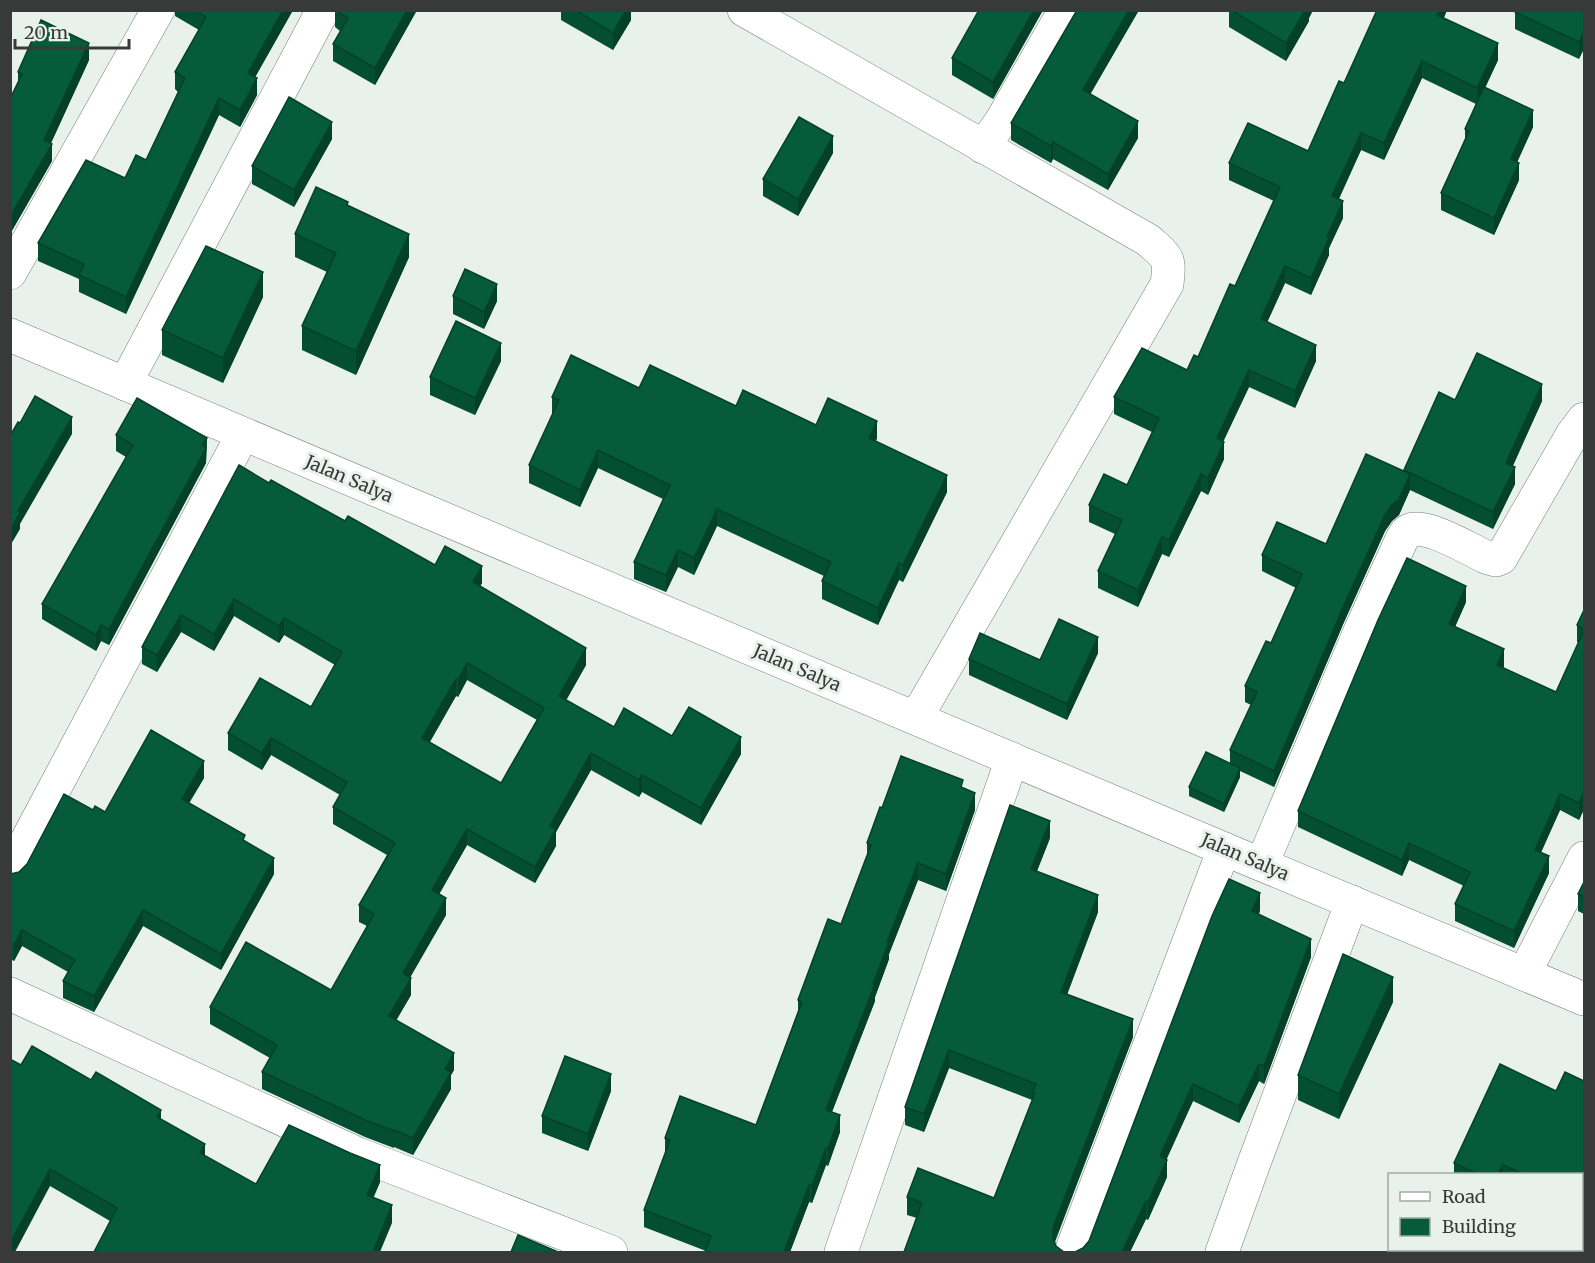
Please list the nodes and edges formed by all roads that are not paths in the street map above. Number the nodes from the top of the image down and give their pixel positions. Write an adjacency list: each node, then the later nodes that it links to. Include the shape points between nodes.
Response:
1 (158, 10): 6 (street)
2 (323, 10): 8 (street)
3 (744, 10): 5 (street)
4 (1065, 10): 5 (street)
5 (983, 147): 11 (street, via 1148,240 1165,256 1169,268 1167,284)
6 (10, 273)
7 (10, 335): 8 (street, Jalan Salya)
8 (125, 384): 10 (street, Jalan Salya)
9 (1584, 419): 15 (street, via 1501,558 1488,558 1419,528 1408,531 1401,539)
10 (243, 434): 11 (street, Jalan Salya); 16 (street)
11 (916, 718): 12 (street, Jalan Salya)
12 (1012, 759): 13 (street, Jalan Salya); 22 (street)
13 (1224, 849): 15 (street, Jalan Salya); 23 (street)
14 (1584, 858): 18 (street)
15 (1262, 864): 17 (street, Jalan Salya)
16 (10, 872)
17 (1352, 902): 18 (street, Jalan Salya); 24 (street)
18 (1524, 974): 20 (street, Jalan Salya)
19 (10, 994): 21 (street, via 358,1154)
20 (1584, 999)
21 (611, 1252)
22 (841, 1252)
23 (1071, 1252)
24 (1222, 1252)

